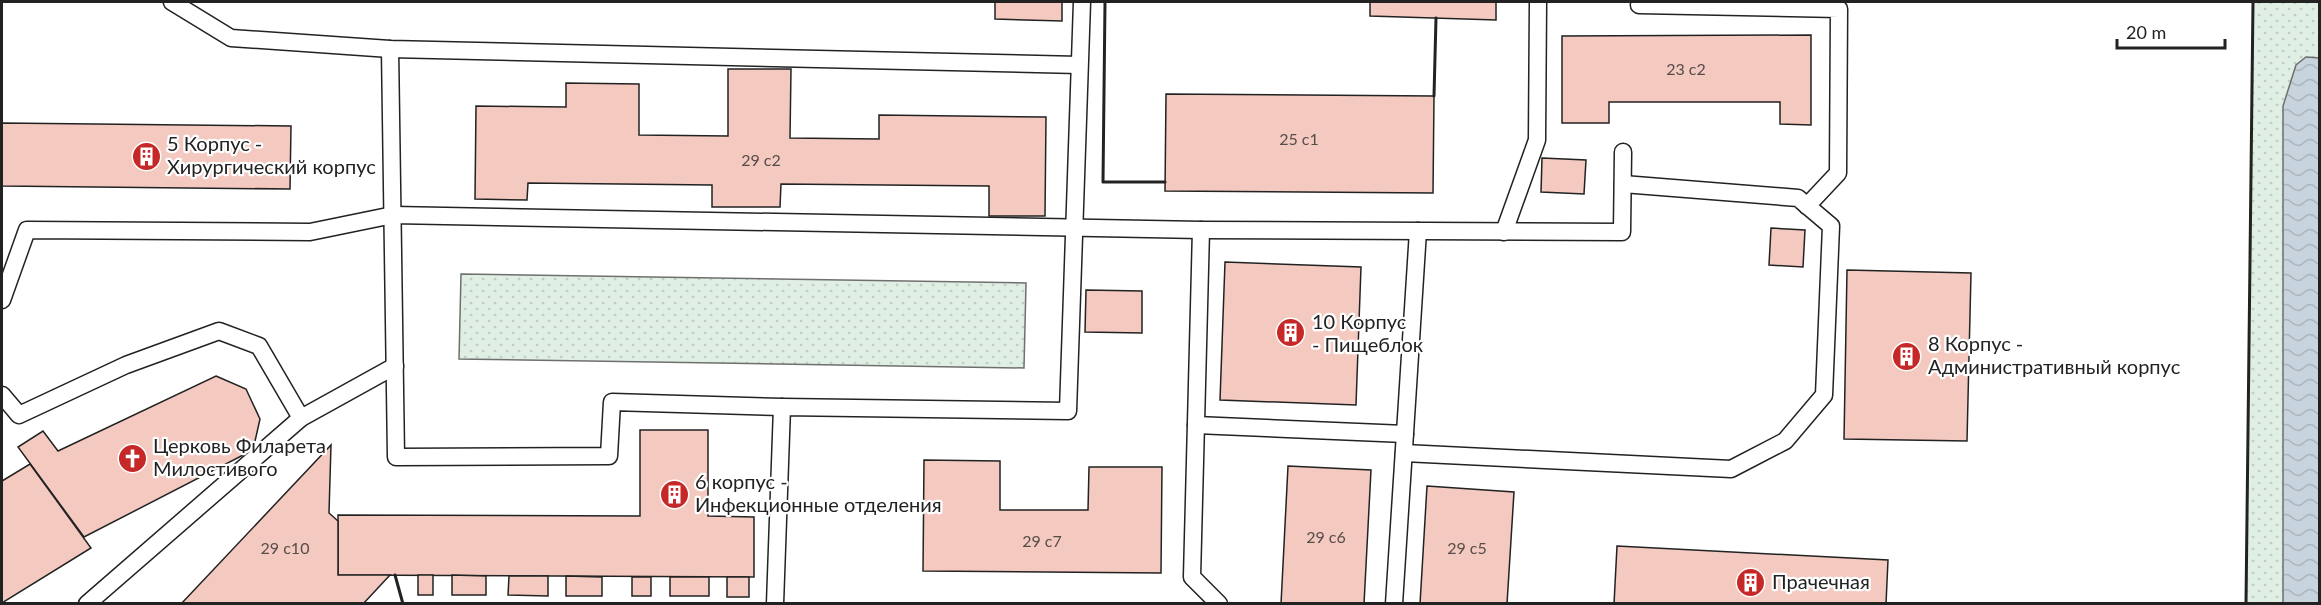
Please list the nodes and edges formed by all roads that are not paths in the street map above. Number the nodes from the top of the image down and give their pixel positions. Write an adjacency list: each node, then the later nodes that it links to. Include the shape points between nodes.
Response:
1 (172, 2): 6 (lane, via 231,38)
2 (1082, 2): 7 (lane)
3 (1538, 2): 15 (lane, via 1537,140)
4 (1639, 5): 5 (lane)
5 (1839, 5): 10 (lane, via 1838,173)
6 (390, 49): 7 (lane); 11 (lane)
7 (1079, 65): 12 (lane)
8 (1623, 152): 9 (lane)
9 (1623, 184): 10 (lane, via 1798,198); 15 (lane, via 1622,232)
10 (1807, 206): 23 (lane, via 1831,226 1824,395 1785,441 1731,469)
11 (393, 215): 12 (lane); 16 (lane, via 310,232 27,230); 17 (lane)
12 (1074, 226): 13 (lane); 19 (lane, via 1068,411)
13 (1201, 230): 14 (lane); 21 (lane)
14 (1418, 231): 15 (lane); 22 (lane)
15 (1504, 232)
16 (2, 300)
17 (395, 366): 19 (lane, via 396,457 609,456 612,402); 20 (lane)
18 (2, 395): 20 (lane, via 19,415 126,365 219,331 259,346)
19 (782, 407): 25 (lane)
20 (301, 418): 24 (lane)
21 (1196, 425): 22 (lane); 26 (lane, via 1192,577)
22 (1405, 434): 23 (lane)
23 (1404, 453): 27 (lane)
24 (87, 603)
25 (775, 603)
26 (1219, 603)
27 (1394, 603)

